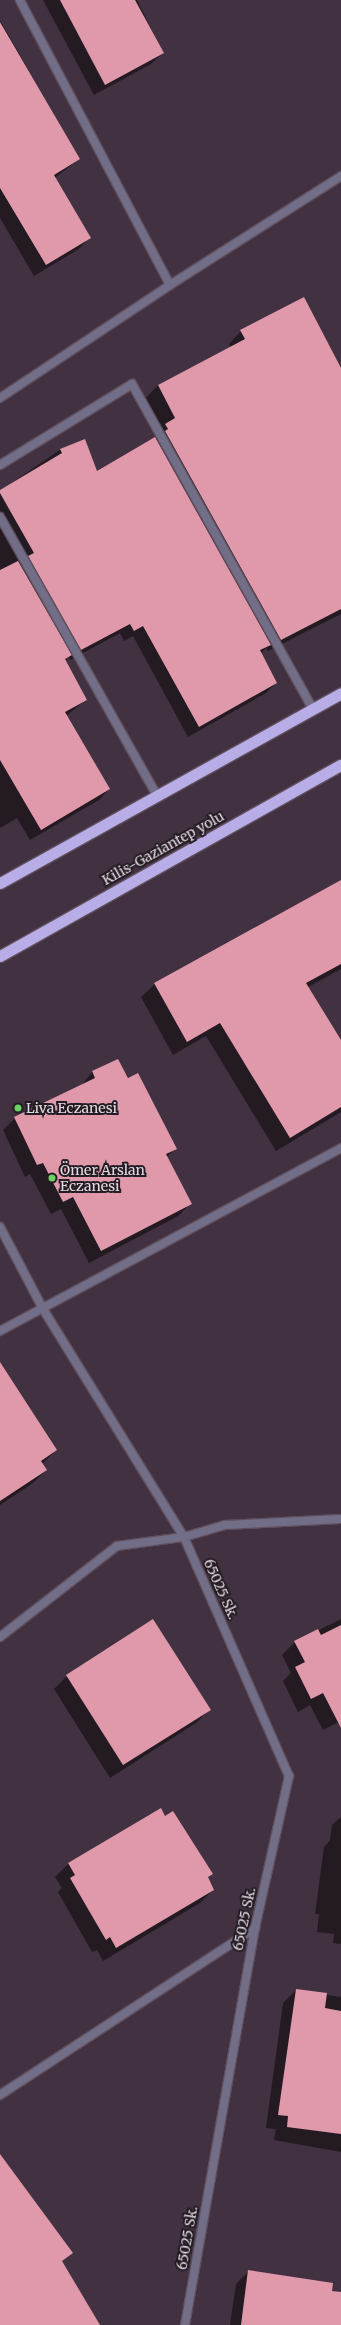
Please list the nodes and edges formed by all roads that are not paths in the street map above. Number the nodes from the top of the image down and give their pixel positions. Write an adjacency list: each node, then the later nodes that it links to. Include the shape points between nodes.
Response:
1 (20, 0): 3 (street)
2 (341, 176): 3 (street)
3 (170, 285): 4 (street)
4 (0, 398)
5 (0, 465): 8 (street, via 132,384)
6 (0, 517): 10 (street)
7 (341, 693): 8 (highway)
8 (313, 709): 10 (highway)
9 (341, 765): 12 (highway, Kilis-Gaziantep yolu)
10 (157, 796): 11 (highway)
11 (0, 883)
12 (0, 956)
13 (341, 1148): 15 (street)
14 (0, 1227): 15 (street, 65025 Sk.)
15 (43, 1310): 16 (street); 18 (street, 65025 Sk.)
16 (0, 1331)
17 (341, 1519): 18 (street, via 225,1525)
18 (184, 1537): 19 (street, via 117,1546); 20 (street, 65025 Sk., via 289,1776)
19 (0, 1637)
20 (255, 1928): 21 (street); 22 (street, 65025 Sk.)
21 (0, 2095)
22 (185, 2325)

